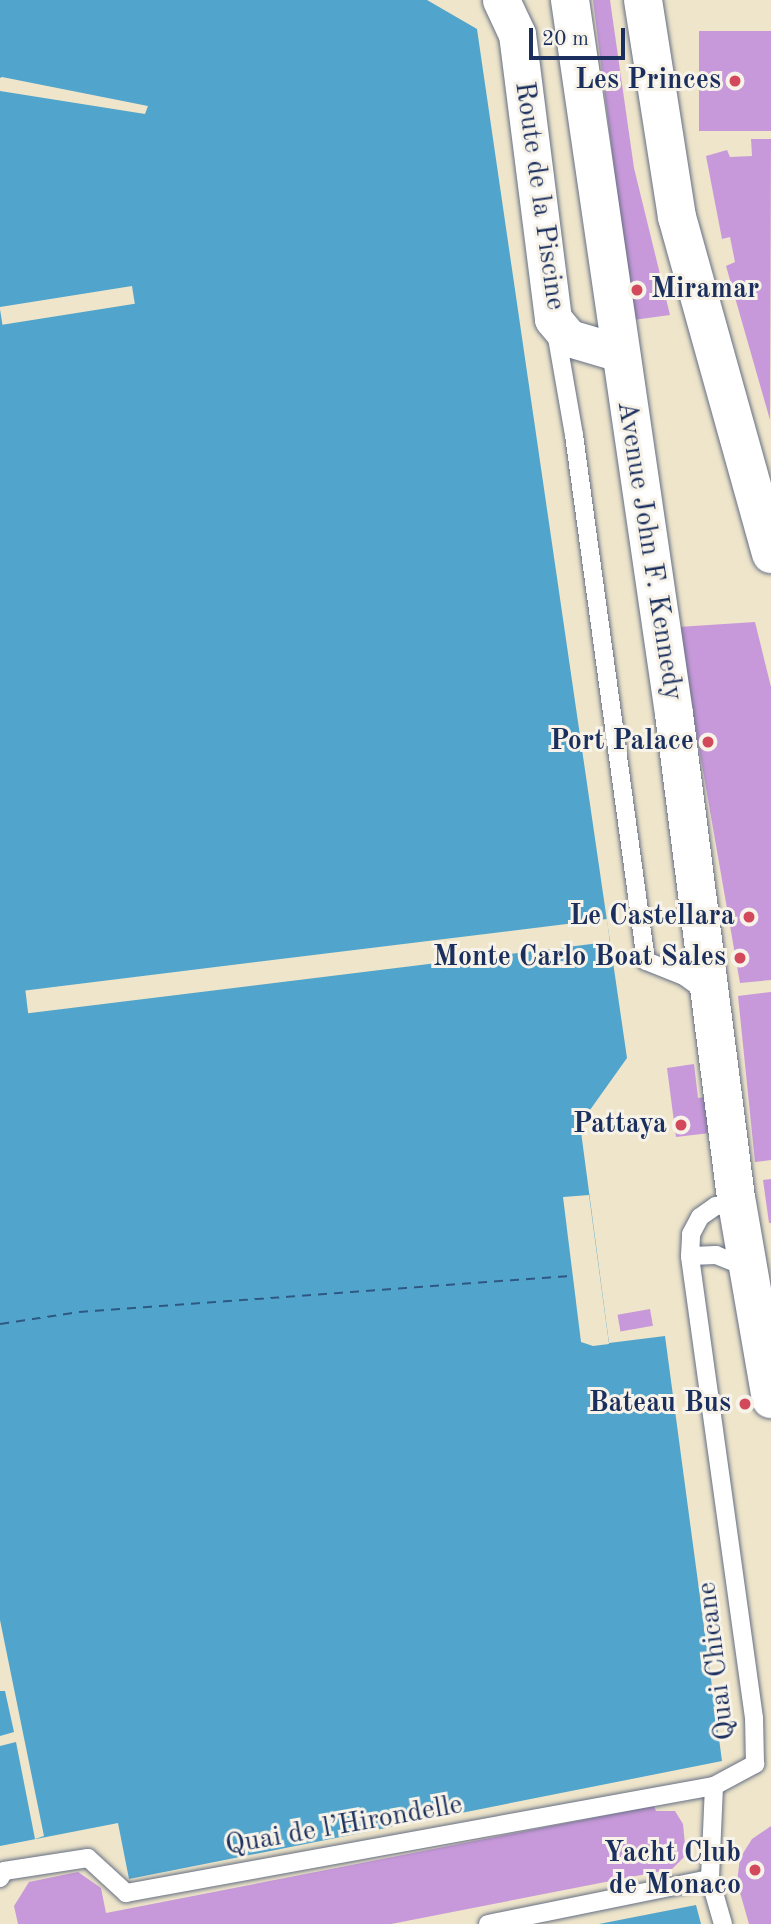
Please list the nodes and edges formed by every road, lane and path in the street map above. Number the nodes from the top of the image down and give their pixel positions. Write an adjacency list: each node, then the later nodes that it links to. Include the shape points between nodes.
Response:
1 (501, 0): 4 (street, Route de la Piscine, via 517,34)
2 (570, 0): 5 (main road, Avenue John F. Kennedy)
3 (643, 0): 6 (main road, via 677,217)
4 (553, 318): 5 (street, Route de la Piscine, via 569,338); 7 (lane, via 574,435 646,961 684,976)
5 (620, 354): 7 (main road, Avenue John F. Kennedy)
6 (771, 552)
7 (711, 996): 8 (main road, Avenue John F. Kennedy)
8 (737, 1202): 9 (lane, via 716,1206 700,1217 691,1234); 10 (main road, Avenue John F. Kennedy)
9 (690, 1256): 10 (lane, via 725,1257); 12 (lane, Quai Chicane, via 754,1718 755,1764)
10 (749, 1270): 11 (main road, Avenue John F. Kennedy)
11 (771, 1399)
12 (714, 1786): 13 (lane, Quai de l’Hirondelle, via 126,1893 88,1858 4,1871); 14 (lane)
13 (0, 1878)
14 (710, 1879): 15 (lane); 16 (lane)
15 (488, 1924)
16 (723, 1924)

